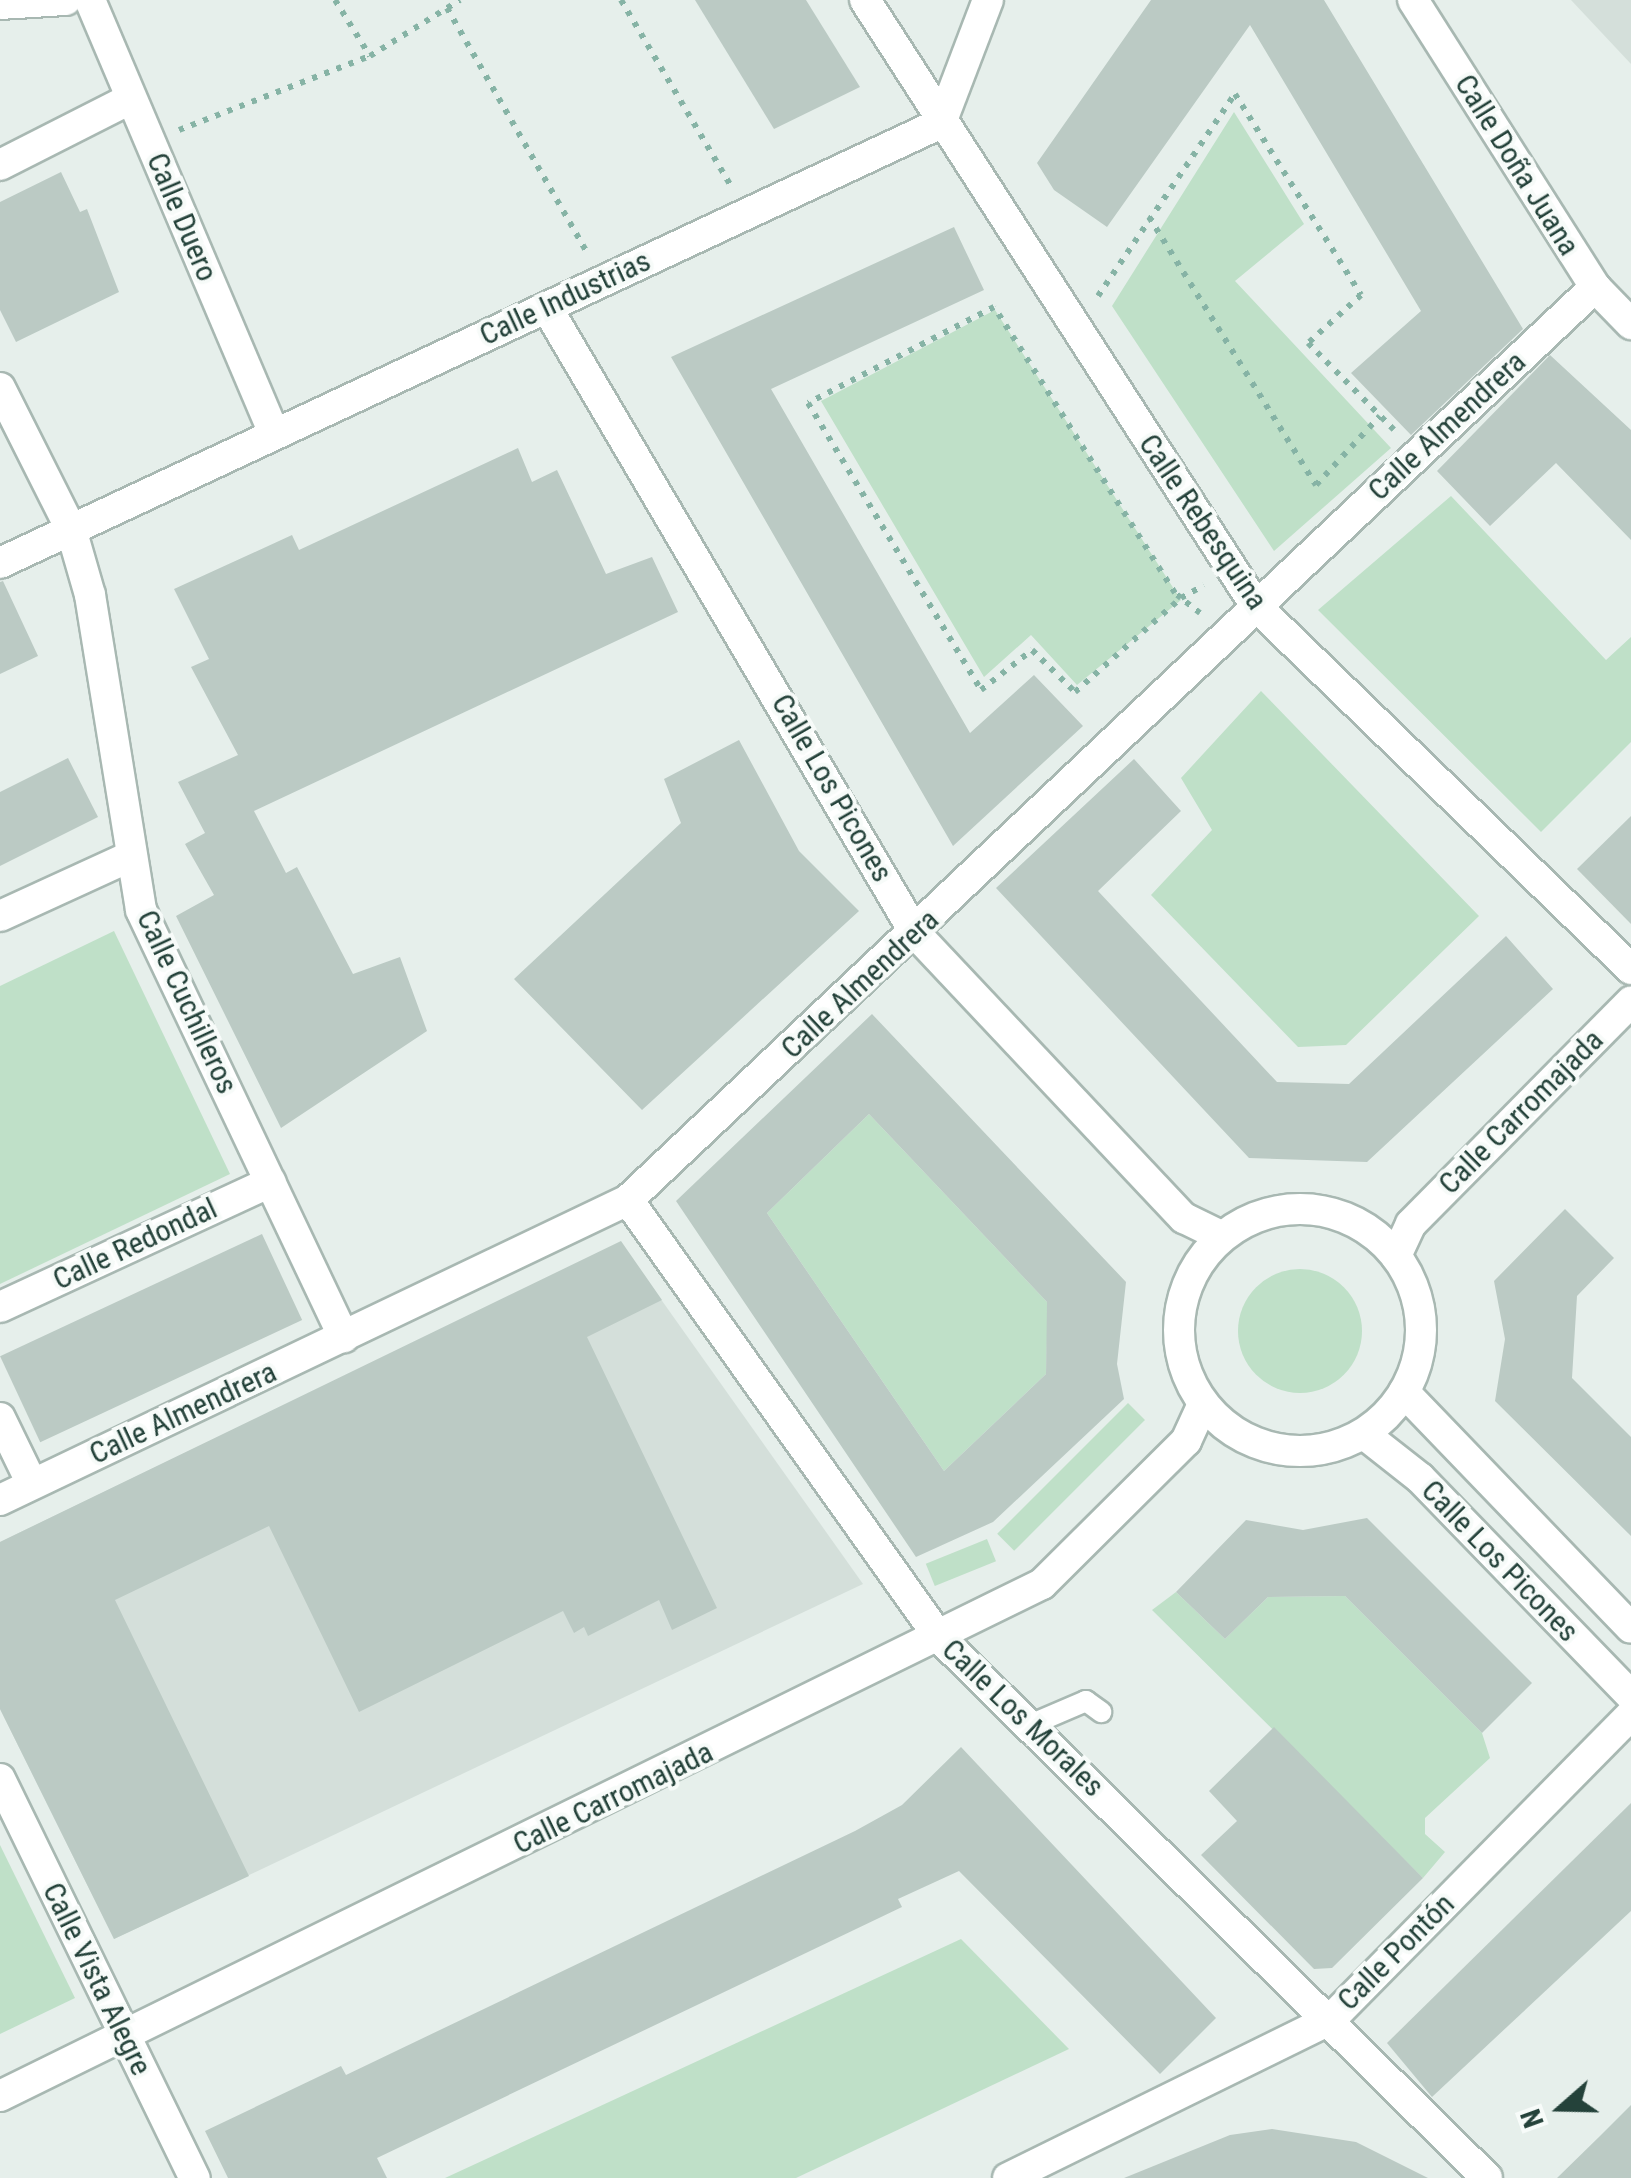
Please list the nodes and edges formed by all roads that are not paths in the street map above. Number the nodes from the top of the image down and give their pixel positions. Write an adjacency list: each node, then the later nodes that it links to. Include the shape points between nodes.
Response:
1 (66, 0): 6 (street)
2 (90, 0): 7 (street, Calle Duero)
3 (865, 0): 8 (street, Calle Rebesquina)
4 (988, 0): 8 (street)
5 (1412, 0): 10 (street, Calle Doña Juana)
6 (0, 4)
7 (130, 99): 9 (street); 14 (street, Calle Duero)
8 (941, 123): 11 (street, Calle Industrias); 17 (street, Calle Rebesquina)
9 (0, 164)
10 (1595, 287): 12 (street, Calle Doña Juana); 17 (street, Calle Almendrera)
11 (547, 308): 14 (street, Calle Industrias); 20 (street, Calle Los Picones)
12 (1631, 324)
13 (0, 388): 15 (street, Calle Cuchilleros)
14 (274, 434): 15 (street, Calle Industrias)
15 (70, 530): 16 (street, Calle Industrias); 18 (street, Calle Cuchilleros, via 90,594)
16 (0, 564)
17 (1256, 606): 20 (street, Calle Almendrera); 21 (street, Calle Rebesquina)
18 (131, 856): 19 (street); 23 (street, Calle Cuchilleros, via 141,910)
19 (0, 916)
20 (915, 933): 24 (street, Calle Almendrera); 25 (street, Calle Los Picones)
21 (1631, 969)
22 (1631, 1002): 26 (street, Calle Carromajada)
23 (271, 1182): 31 (street, Calle Redondal); 32 (street, Calle Cuchilleros)
24 (628, 1200): 32 (street, Calle Almendrera); 42 (street, Calle Los Morales)
25 (1184, 1218): 28 (street, Calle Los Picones); 30 (street, Calle Los Picones)
26 (1411, 1224): 27 (street); 29 (street, Calle Carromajada)
27 (1373, 1233): 28 (street, via 1345,1217 1292,1208); 29 (street)
28 (1222, 1236): 30 (street)
29 (1396, 1256): 33 (street, via 1419,1308 1418,1354)
30 (1200, 1260): 34 (street, via 1178,1334)
31 (0, 1307)
32 (344, 1336): 39 (street, Calle Almendrera)
33 (1404, 1392): 37 (street); 41 (street, Calle Los Picones)
34 (1203, 1404): 36 (street); 38 (street, Calle Carromajada)
35 (0, 1418): 39 (street)
36 (1226, 1427): 37 (street, via 1282,1451); 38 (street, Calle Carromajada)
37 (1364, 1434): 43 (street, Calle Los Picones, via 1420,1478)
38 (1186, 1441): 42 (street, Calle Carromajada, via 1042,1584)
39 (32, 1484): 40 (street, Calle Almendrera)
40 (0, 1500)
41 (1631, 1628)
42 (939, 1637): 46 (street, Calle Los Morales); 49 (street, Calle Carromajada)
43 (1631, 1696)
44 (1101, 1712): 46 (lane, via 1086,1701)
45 (1631, 1715): 48 (street, Calle Pontón)
46 (1030, 1725): 48 (street, Calle Los Morales)
47 (0, 1779): 49 (street, Calle Vista Alegre)
48 (1330, 2019): 52 (street, Calle Pontón); 53 (street, Calle Los Morales)
49 (124, 2034): 50 (street, Calle Carromajada); 51 (street, Calle Vista Alegre)
50 (0, 2096)
51 (194, 2178)
52 (1008, 2178)
53 (1486, 2178)

